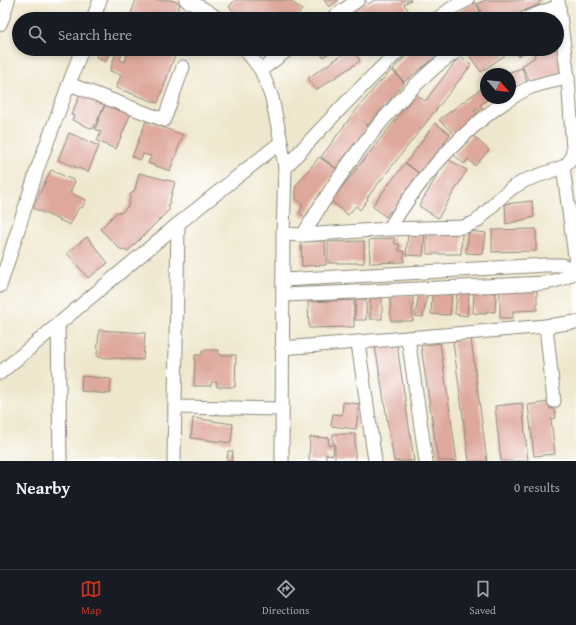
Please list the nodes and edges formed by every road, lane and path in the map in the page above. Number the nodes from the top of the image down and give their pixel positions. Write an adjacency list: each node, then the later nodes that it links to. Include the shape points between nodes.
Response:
1 (8, 0): 12 (street)
2 (100, 0): 7 (street)
3 (186, 0): 8 (street)
4 (358, 0): 9 (street)
5 (467, 0): 10 (street)
6 (558, 3): 11 (street)
7 (96, 12)
8 (208, 12)
9 (341, 12)
10 (447, 12)
11 (539, 12)
12 (0, 24)
13 (564, 48): 21 (street)
14 (79, 56): 22 (street)
15 (250, 56): 20 (street)
16 (280, 56): 20 (street)
17 (394, 56): 25 (street)
18 (450, 56): 29 (street, via 403,97 380,124 347,166)
19 (183, 68): 22 (street, via 164,120)
20 (261, 70): 23 (street, via 272,98)
21 (568, 78): 24 (street, via 573,153 570,161); 27 (street, via 527,89 474,125 426,176)
22 (69, 84): 33 (street, via 38,167)
23 (281, 142): 25 (street); 26 (street)
24 (563, 167): 27 (street, via 526,180 512,188 470,225 456,228); 30 (street)
25 (285, 168): 28 (street)
26 (178, 224): 36 (street); 43 (street)
27 (389, 229): 29 (street)
28 (283, 234): 29 (street); 32 (street)
29 (303, 235)
30 (576, 263)
31 (576, 271): 32 (street, via 562,265 545,265); 34 (street, via 559,280 546,283)
32 (283, 280): 34 (street)
33 (0, 286)
34 (283, 295): 40 (street)
35 (576, 322): 37 (street)
36 (58, 324): 41 (street); 45 (street)
37 (546, 326): 38 (street); 42 (street)
38 (408, 338): 39 (street); 49 (street)
39 (358, 342): 40 (street); 48 (street)
40 (282, 348): 44 (street)
41 (0, 373)
42 (554, 401)
43 (175, 407): 44 (street); 46 (street)
44 (282, 409): 47 (street)
45 (60, 461)
46 (174, 461)
47 (282, 461)
48 (375, 461)
49 (426, 461)

